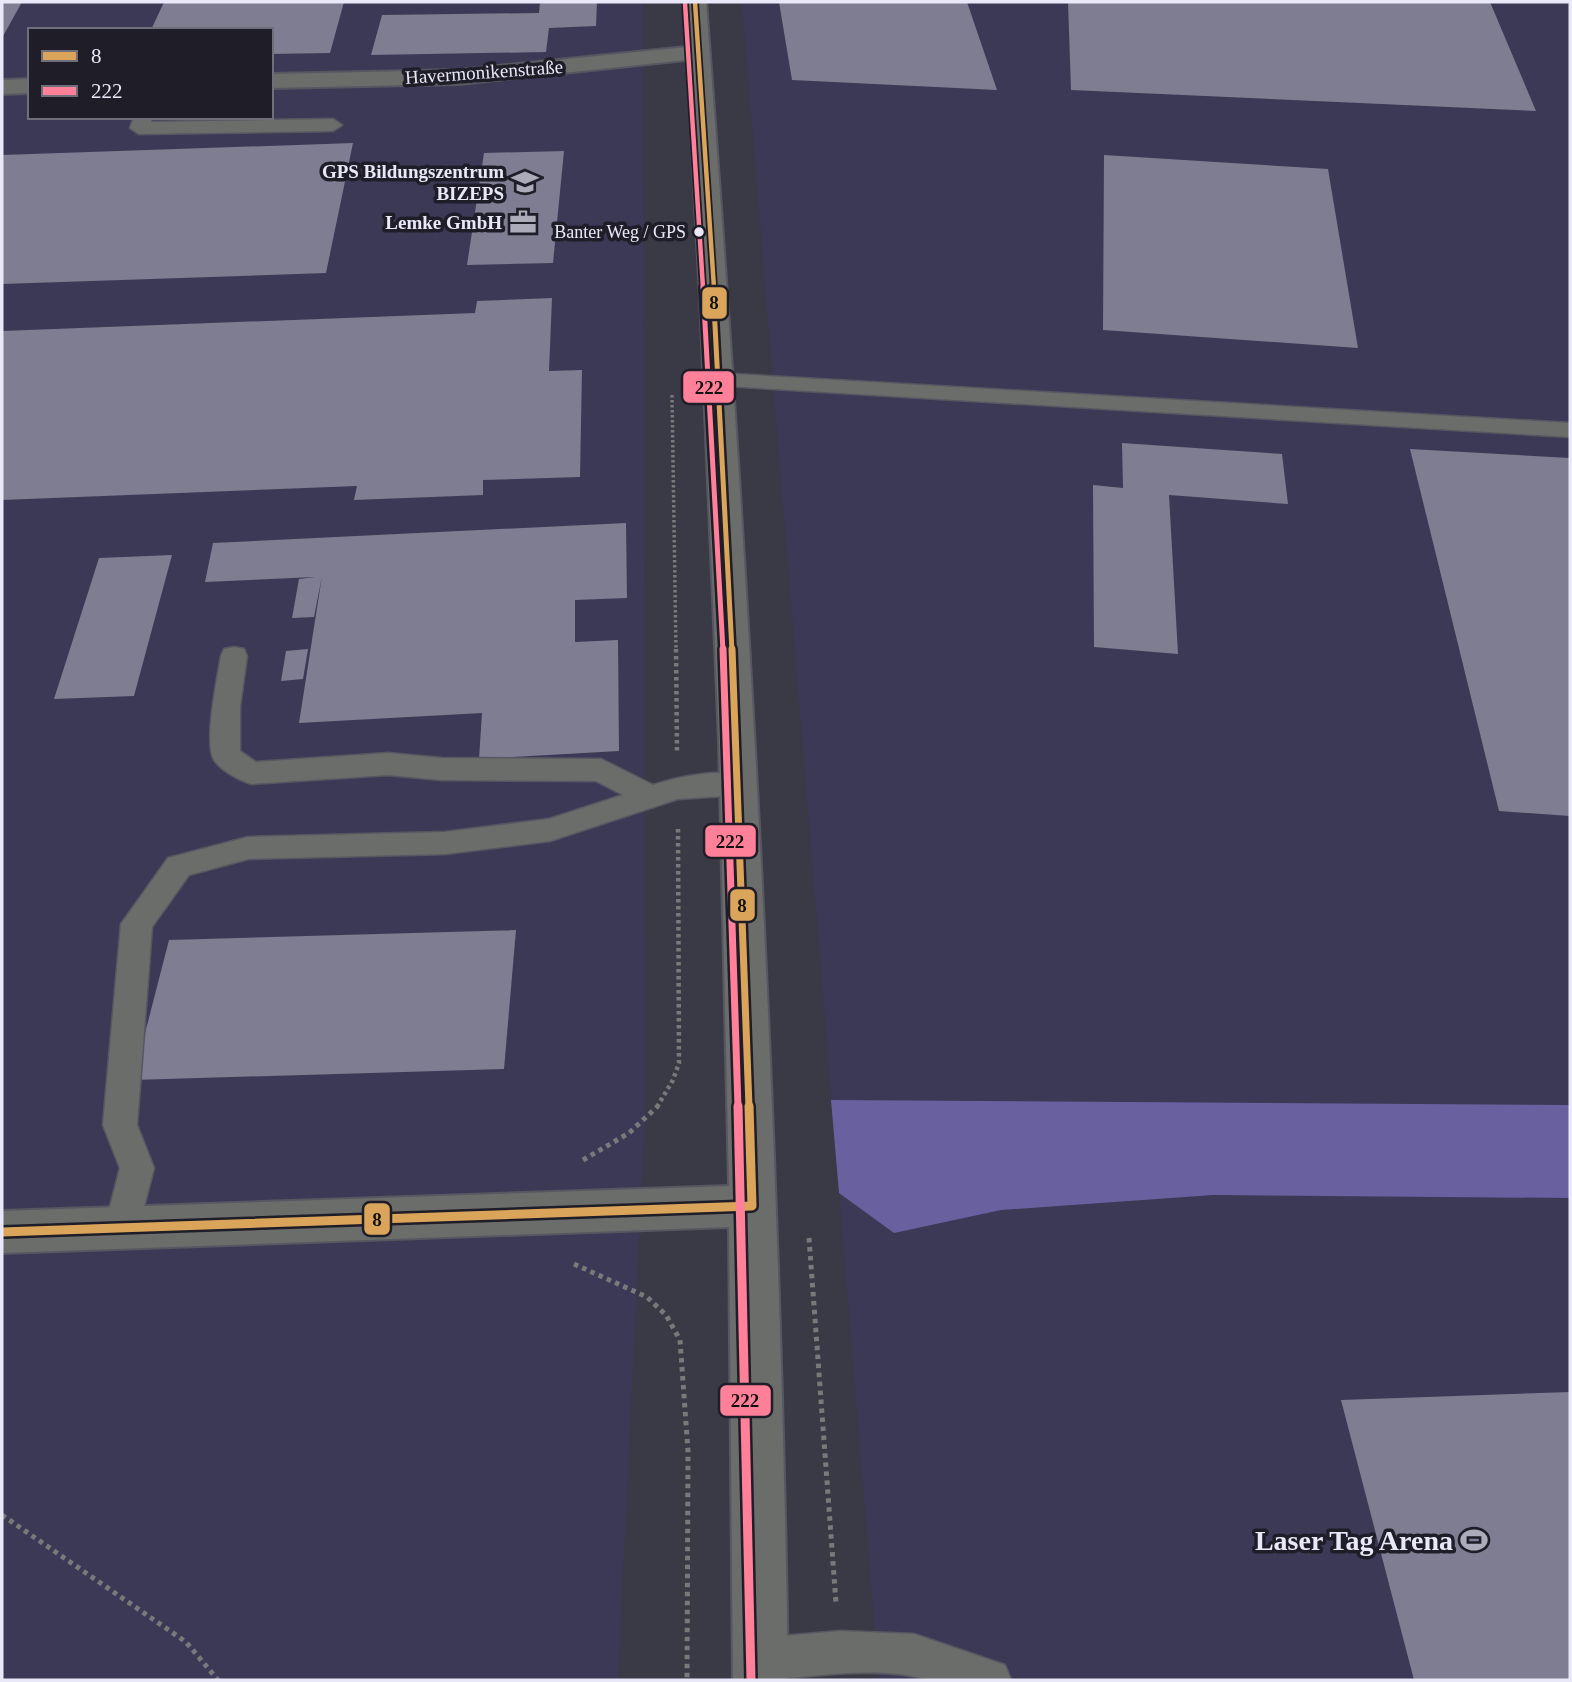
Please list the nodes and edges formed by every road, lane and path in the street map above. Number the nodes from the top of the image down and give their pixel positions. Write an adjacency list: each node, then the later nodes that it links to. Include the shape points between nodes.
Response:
1 (695, 2): 2 (street)
2 (697, 53): 3 (street, Havermonikenstraße, via 458,78); 8 (street)
3 (273, 81)
4 (28, 86): 5 (street)
5 (2, 87)
6 (142, 119): 7 (lane, via 139,128)
7 (334, 125)
8 (717, 380): 10 (lane); 12 (street)
9 (672, 385): 13 (path)
10 (1570, 430)
11 (234, 656): 13 (lane, via 226,706 226,755 251,773 388,764 601,770)
12 (739, 784): 13 (lane); 15 (street)
13 (664, 793): 14 (path, via 679,1063 662,1104 613,1146); 17 (lane, via 550,830 445,843 248,848 179,866 137,924 120,1125 137,1168)
14 (574, 1164)
15 (752, 1206): 16 (street); 20 (street)
16 (530, 1212): 17 (street); 22 (path, via 530,1258 576,1265 647,1297 666,1315 680,1340 688,1451)
17 (123, 1226): 18 (street)
18 (2, 1232)
19 (2, 1515): 21 (path, via 186,1642)
20 (761, 1669): 23 (lane, via 840,1653 914,1655)
21 (218, 1680)
22 (687, 1680)
23 (990, 1680)

